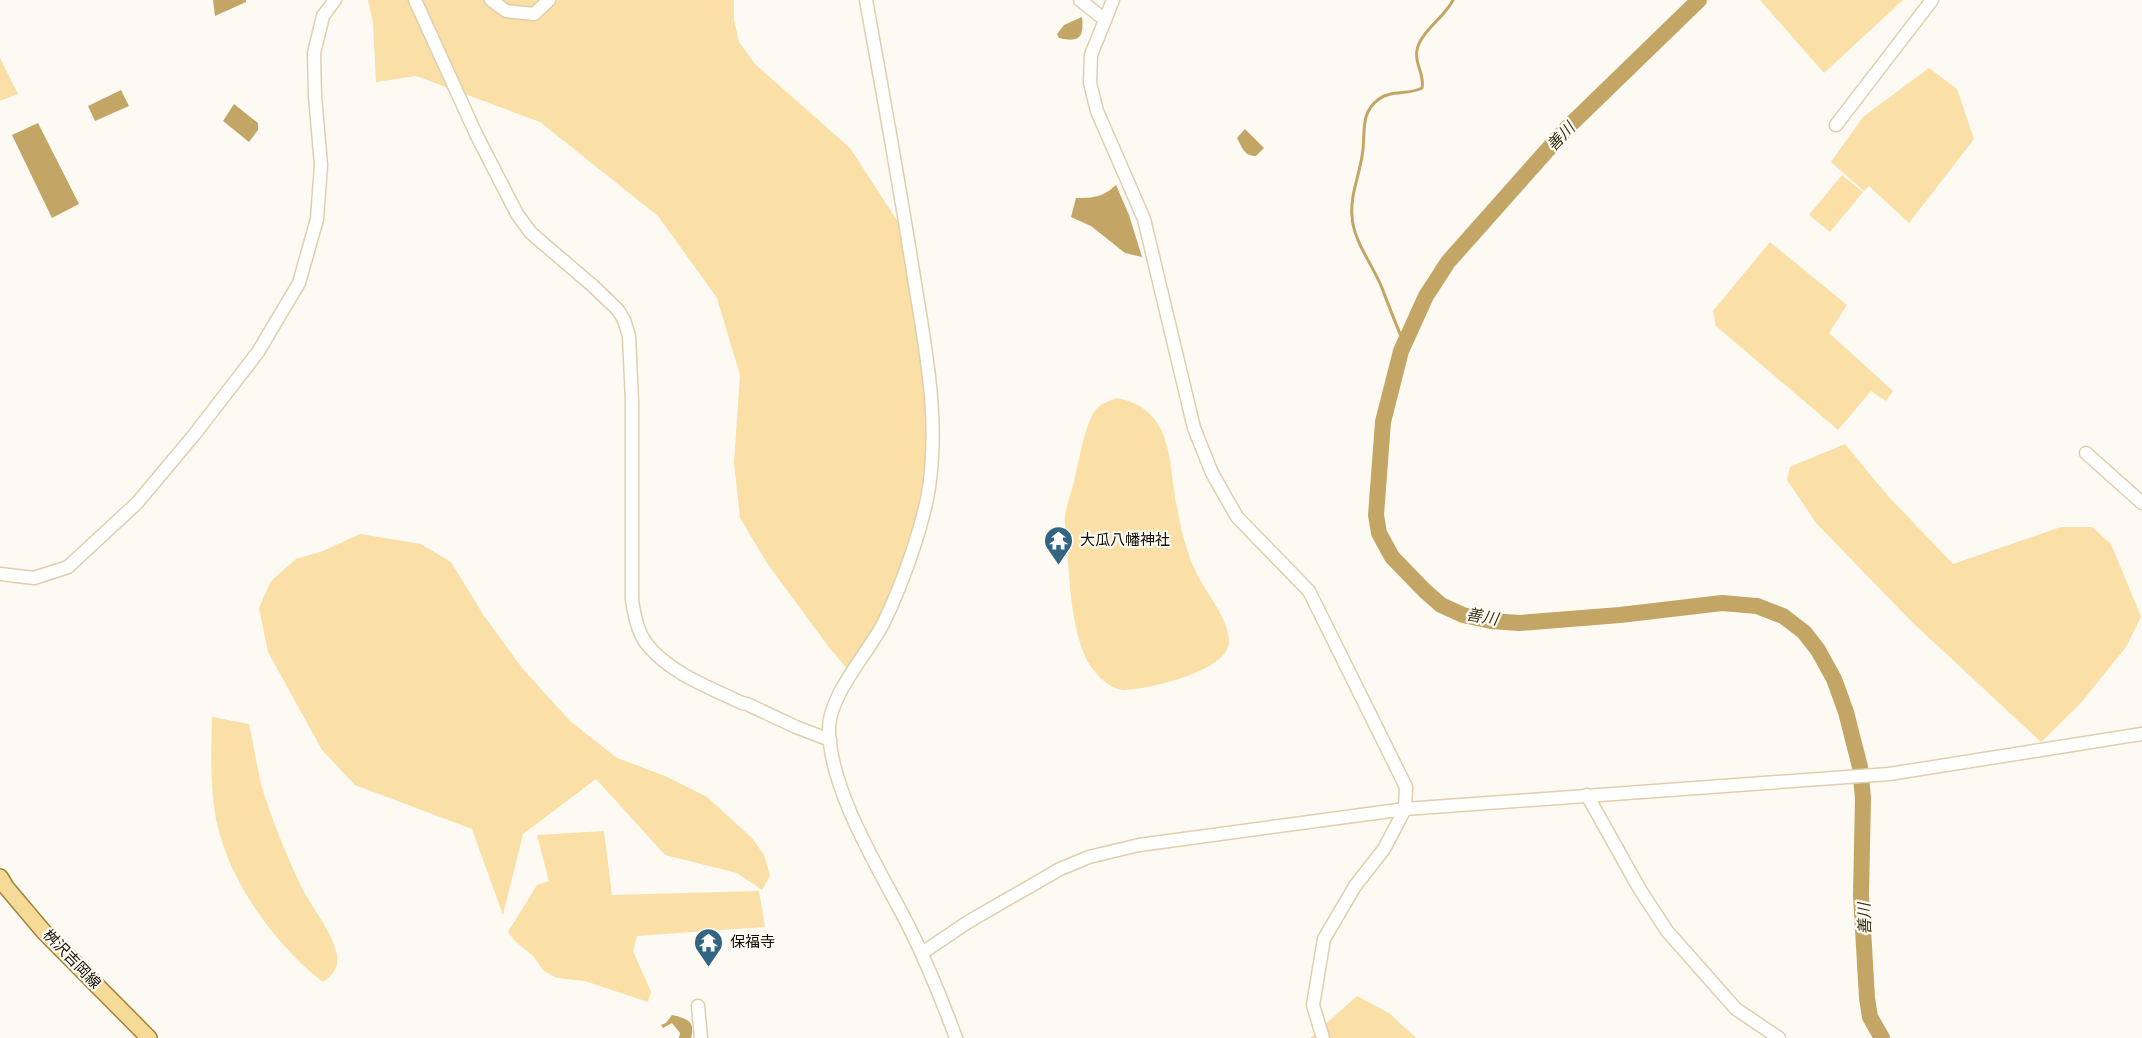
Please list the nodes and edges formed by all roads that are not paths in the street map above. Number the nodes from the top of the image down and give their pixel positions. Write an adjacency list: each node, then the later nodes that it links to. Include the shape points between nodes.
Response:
1 (335, 0): 13 (street, via 323,16 314,53 321,165 317,219 299,283 258,352 136,503 68,567 34,578)
2 (415, 0): 15 (street, via 517,214 624,320 629,336 631,390 632,599 635,620 646,642 677,671 796,728)
3 (491, 0): 4 (street, via 506,11 534,14)
4 (549, 0)
5 (866, 0): 15 (street, via 924,336 933,404 932,451 927,499 918,533 881,628 834,706)
6 (1080, 0): 9 (street)
7 (1113, 0): 9 (street)
8 (1932, 0): 10 (street)
9 (1105, 20): 17 (street, via 1091,55 1089,83 1143,219 1194,428 1212,473 1237,517 1309,591 1406,787)
10 (1836, 125)
11 (2086, 453): 12 (street)
12 (2142, 503)
13 (0, 574)
14 (2142, 734): 16 (street, via 1889,774)
15 (830, 740): 19 (street, via 844,796)
16 (1587, 795): 17 (street); 25 (street, via 1667,931 1736,1009)
17 (1405, 808): 19 (street, via 1139,845 1089,857 968,922); 24 (street, via 1384,849 1355,886 1324,939 1313,1005)
18 (0, 877): 21 (main road, 桝沢吉岡線, via 44,932)
19 (922, 953): 23 (street)
20 (698, 1005): 22 (street)
21 (148, 1038)
22 (701, 1038)
23 (956, 1038)
24 (1323, 1038)
25 (1779, 1038)

